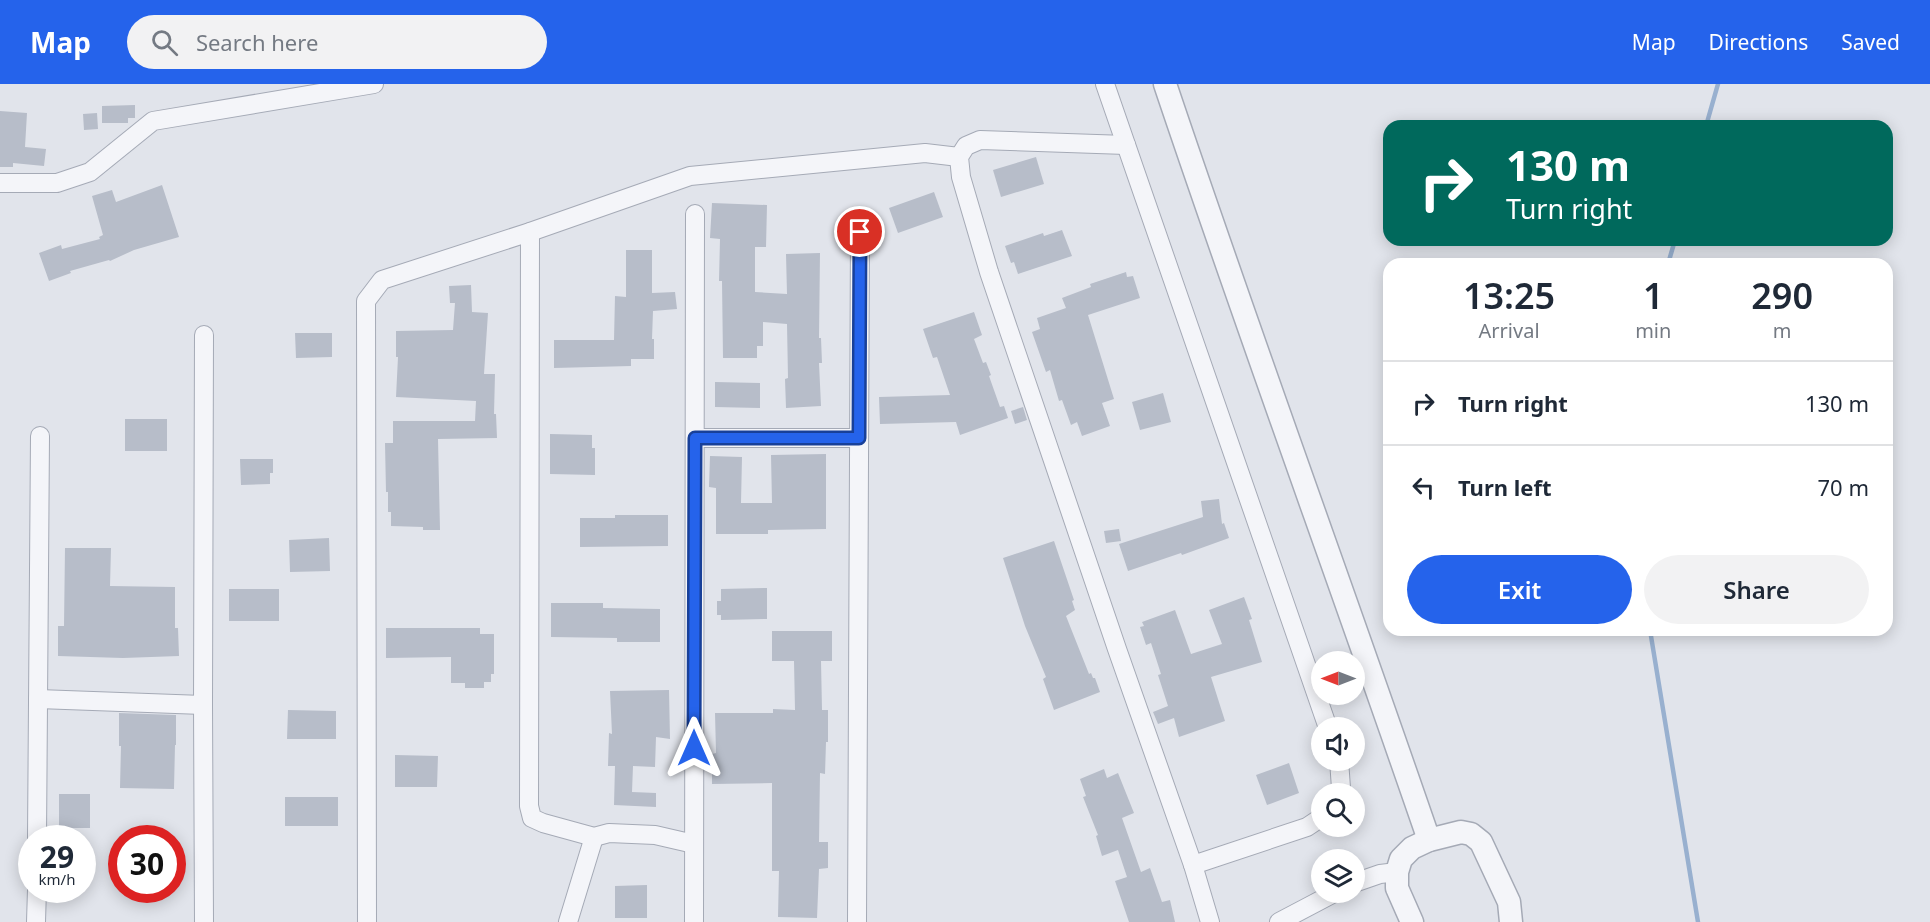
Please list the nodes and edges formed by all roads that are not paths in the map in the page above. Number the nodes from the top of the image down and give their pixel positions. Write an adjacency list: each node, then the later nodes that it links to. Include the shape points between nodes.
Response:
1 (373, 84): 6 (street, via 153,121 90,172 57,183)
2 (1105, 84): 4 (street)
3 (1165, 84): 20 (street)
4 (1126, 145): 5 (street, via 980,140 966,146); 16 (street)
5 (959, 157): 8 (street, via 925,153 690,176); 22 (street, via 961,177 989,273)
6 (0, 183)
7 (695, 214): 12 (street)
8 (530, 232): 19 (street, via 529,806 532,818); 29 (street, via 381,280 366,302)
9 (860, 232): 13 (street)
10 (204, 335): 15 (street)
11 (40, 436): 14 (street)
12 (695, 438): 13 (street); 21 (street)
13 (859, 438): 32 (street)
14 (38, 699): 15 (street); 18 (street)
15 (202, 705): 28 (street)
16 (1324, 717)
17 (1311, 824): 22 (street)
18 (37, 825)
19 (594, 837): 21 (street, via 609,833 655,835); 30 (street)
20 (1429, 840): 23 (street, via 1412,848 1401,859); 36 (street, via 1461,832 1481,842 1509,902)
21 (694, 844): 31 (street)
22 (1192, 865): 33 (street)
23 (1397, 872): 24 (street); 35 (street, via 1397,888)
24 (1365, 879)
25 (37, 903): 27 (street)
26 (1315, 903): 34 (street)
27 (36, 922)
28 (204, 922)
29 (367, 922)
30 (568, 922)
31 (694, 922)
32 (857, 922)
33 (1210, 922)
34 (1279, 922)
35 (1412, 922)
36 (1511, 922)

